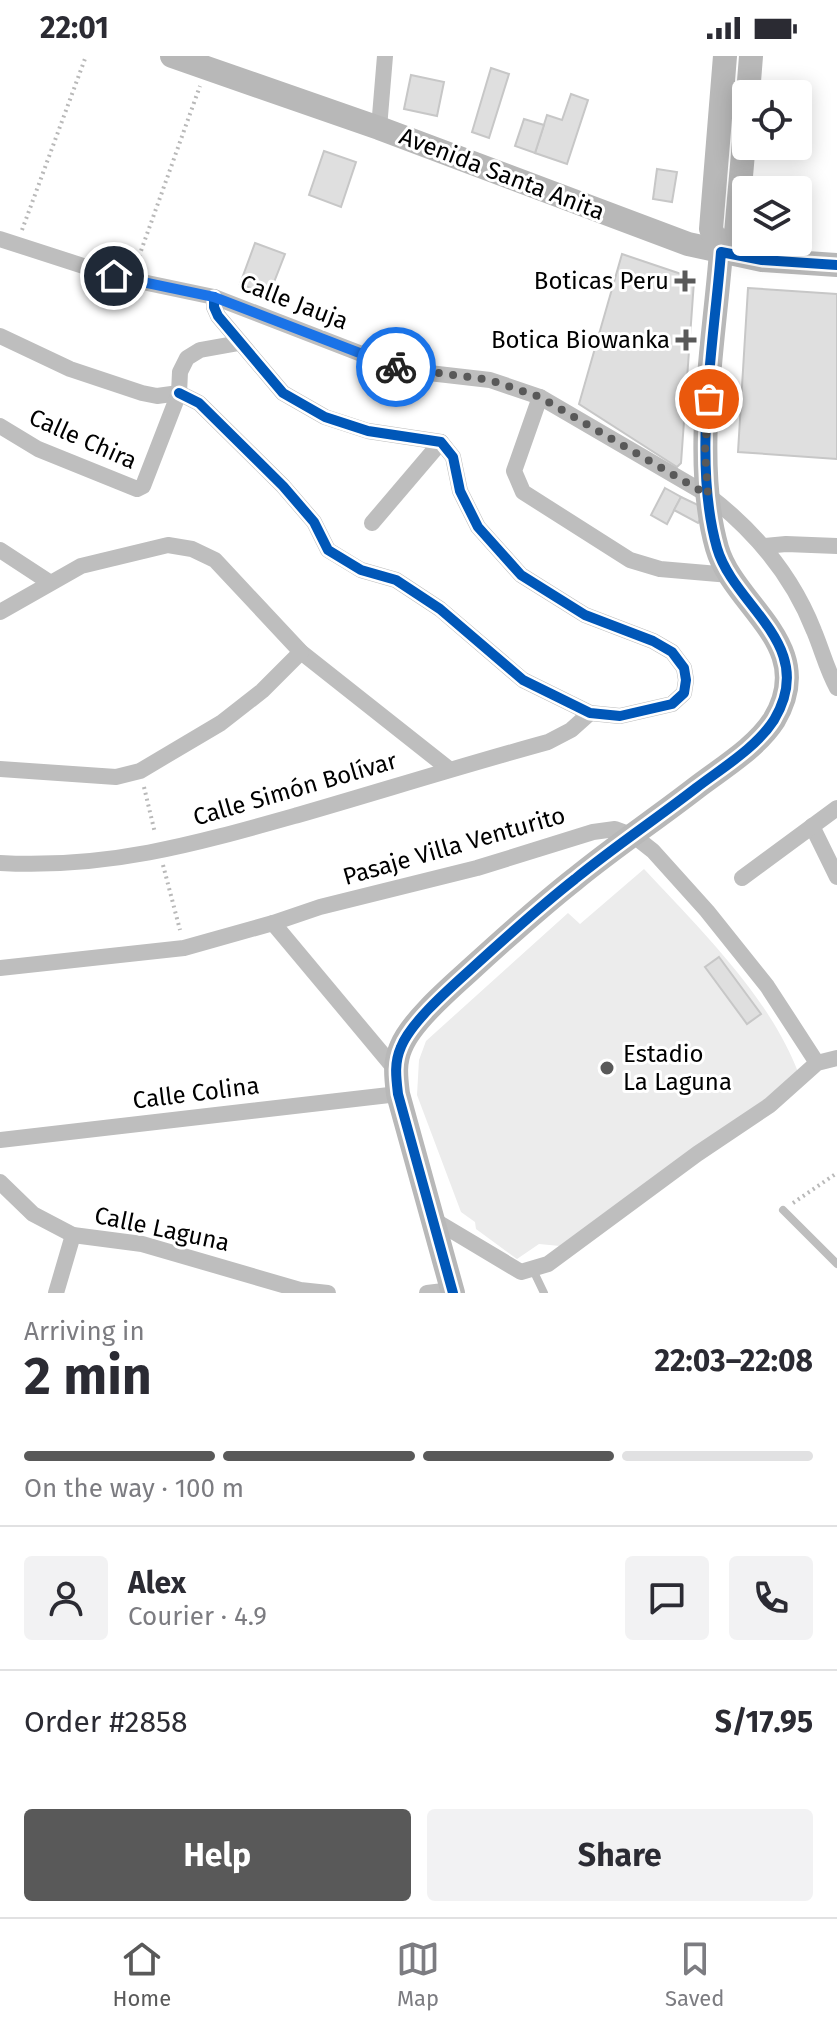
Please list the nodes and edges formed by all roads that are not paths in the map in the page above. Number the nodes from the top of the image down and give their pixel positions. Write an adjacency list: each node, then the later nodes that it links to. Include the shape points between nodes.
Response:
1 (172, 56): 6 (street, Avenida Santa Anita)
2 (385, 56): 6 (street)
3 (725, 56): 9 (street, via 711,229)
4 (751, 56): 5 (street)
5 (749, 80)
6 (379, 128): 9 (street, Avenida Santa Anita)
7 (742, 160): 9 (street, via 736,233)
8 (0, 239): 11 (street, Calle Jauja, via 131,279)
9 (721, 252): 10 (street, Avenida Santa Anita); 18 (street, via 705,450)
10 (837, 265)
11 (214, 297): 13 (street, via 218,316); 15 (street, Calle Jauja, via 403,370 490,380)
12 (0, 336): 14 (street, via 70,369 142,393)
13 (239, 343): 14 (street, via 200,350 187,358); 17 (street, via 283,393 325,417 368,431)
14 (179, 393): 16 (street, Calle Chira, via 143,486 137,489 38,449); 28 (street, via 199,403 283,486 314,522 328,550 361,570 396,580 440,609 523,680)
15 (540, 397): 18 (street, Calle Jauja); 23 (street, via 514,471 523,492 630,560 660,569)
16 (0, 426)
17 (441, 442): 19 (street); 28 (street, via 453,457 460,491 478,527 521,575 585,615 653,641 672,652 684,668 684,693 672,704 620,716)
18 (708, 495): 20 (street, Calle Jauja); 23 (street, via 717,550)
19 (372, 523)
20 (765, 546): 21 (street); 27 (street, Calle Jauja, via 789,580)
21 (837, 546)
22 (0, 550): 24 (street)
23 (730, 575): 33 (street, via 771,629 787,687 773,721 749,747)
24 (49, 582): 25 (street); 26 (street, via 81,566 168,545 192,549 215,560)
25 (0, 612)
26 (301, 652): 29 (street, via 221,723 140,771 116,777); 30 (street)
27 (837, 688)
28 (590, 713): 30 (street, Calle Simón Bolívar, via 548,742)
29 (0, 769)
30 (449, 769): 34 (street, Calle Simón Bolívar, via 159,852 49,865)
31 (837, 808): 32 (street)
32 (812, 826): 35 (street); 36 (street)
33 (634, 836): 37 (street, Pasaje Villa Venturito, via 615,829 593,832); 40 (street, via 707,911 767,986); 41 (street, via 525,920 438,999 402,1044)
34 (0, 863)
35 (837, 877)
36 (742, 878)
37 (273, 923): 38 (street, Pasaje Villa Venturito, via 184,948); 41 (street)
38 (0, 968)
39 (837, 1058): 40 (street)
40 (817, 1063): 49 (street, via 770,1105)
41 (395, 1069): 42 (street)
42 (398, 1094): 43 (street, Calle Colina); 46 (street)
43 (0, 1140)
44 (0, 1182): 47 (street, Calle Laguna, via 33,1214)
45 (783, 1210): 48 (lane)
46 (434, 1220): 49 (street, via 521,1272); 50 (street)
47 (73, 1235): 51 (street); 52 (street, Calle Laguna, via 142,1244 300,1290)
48 (837, 1264)
49 (533, 1270): 54 (lane)
50 (452, 1291): 53 (street)
51 (56, 1293)
52 (328, 1293)
53 (427, 1293)
54 (544, 1293)

